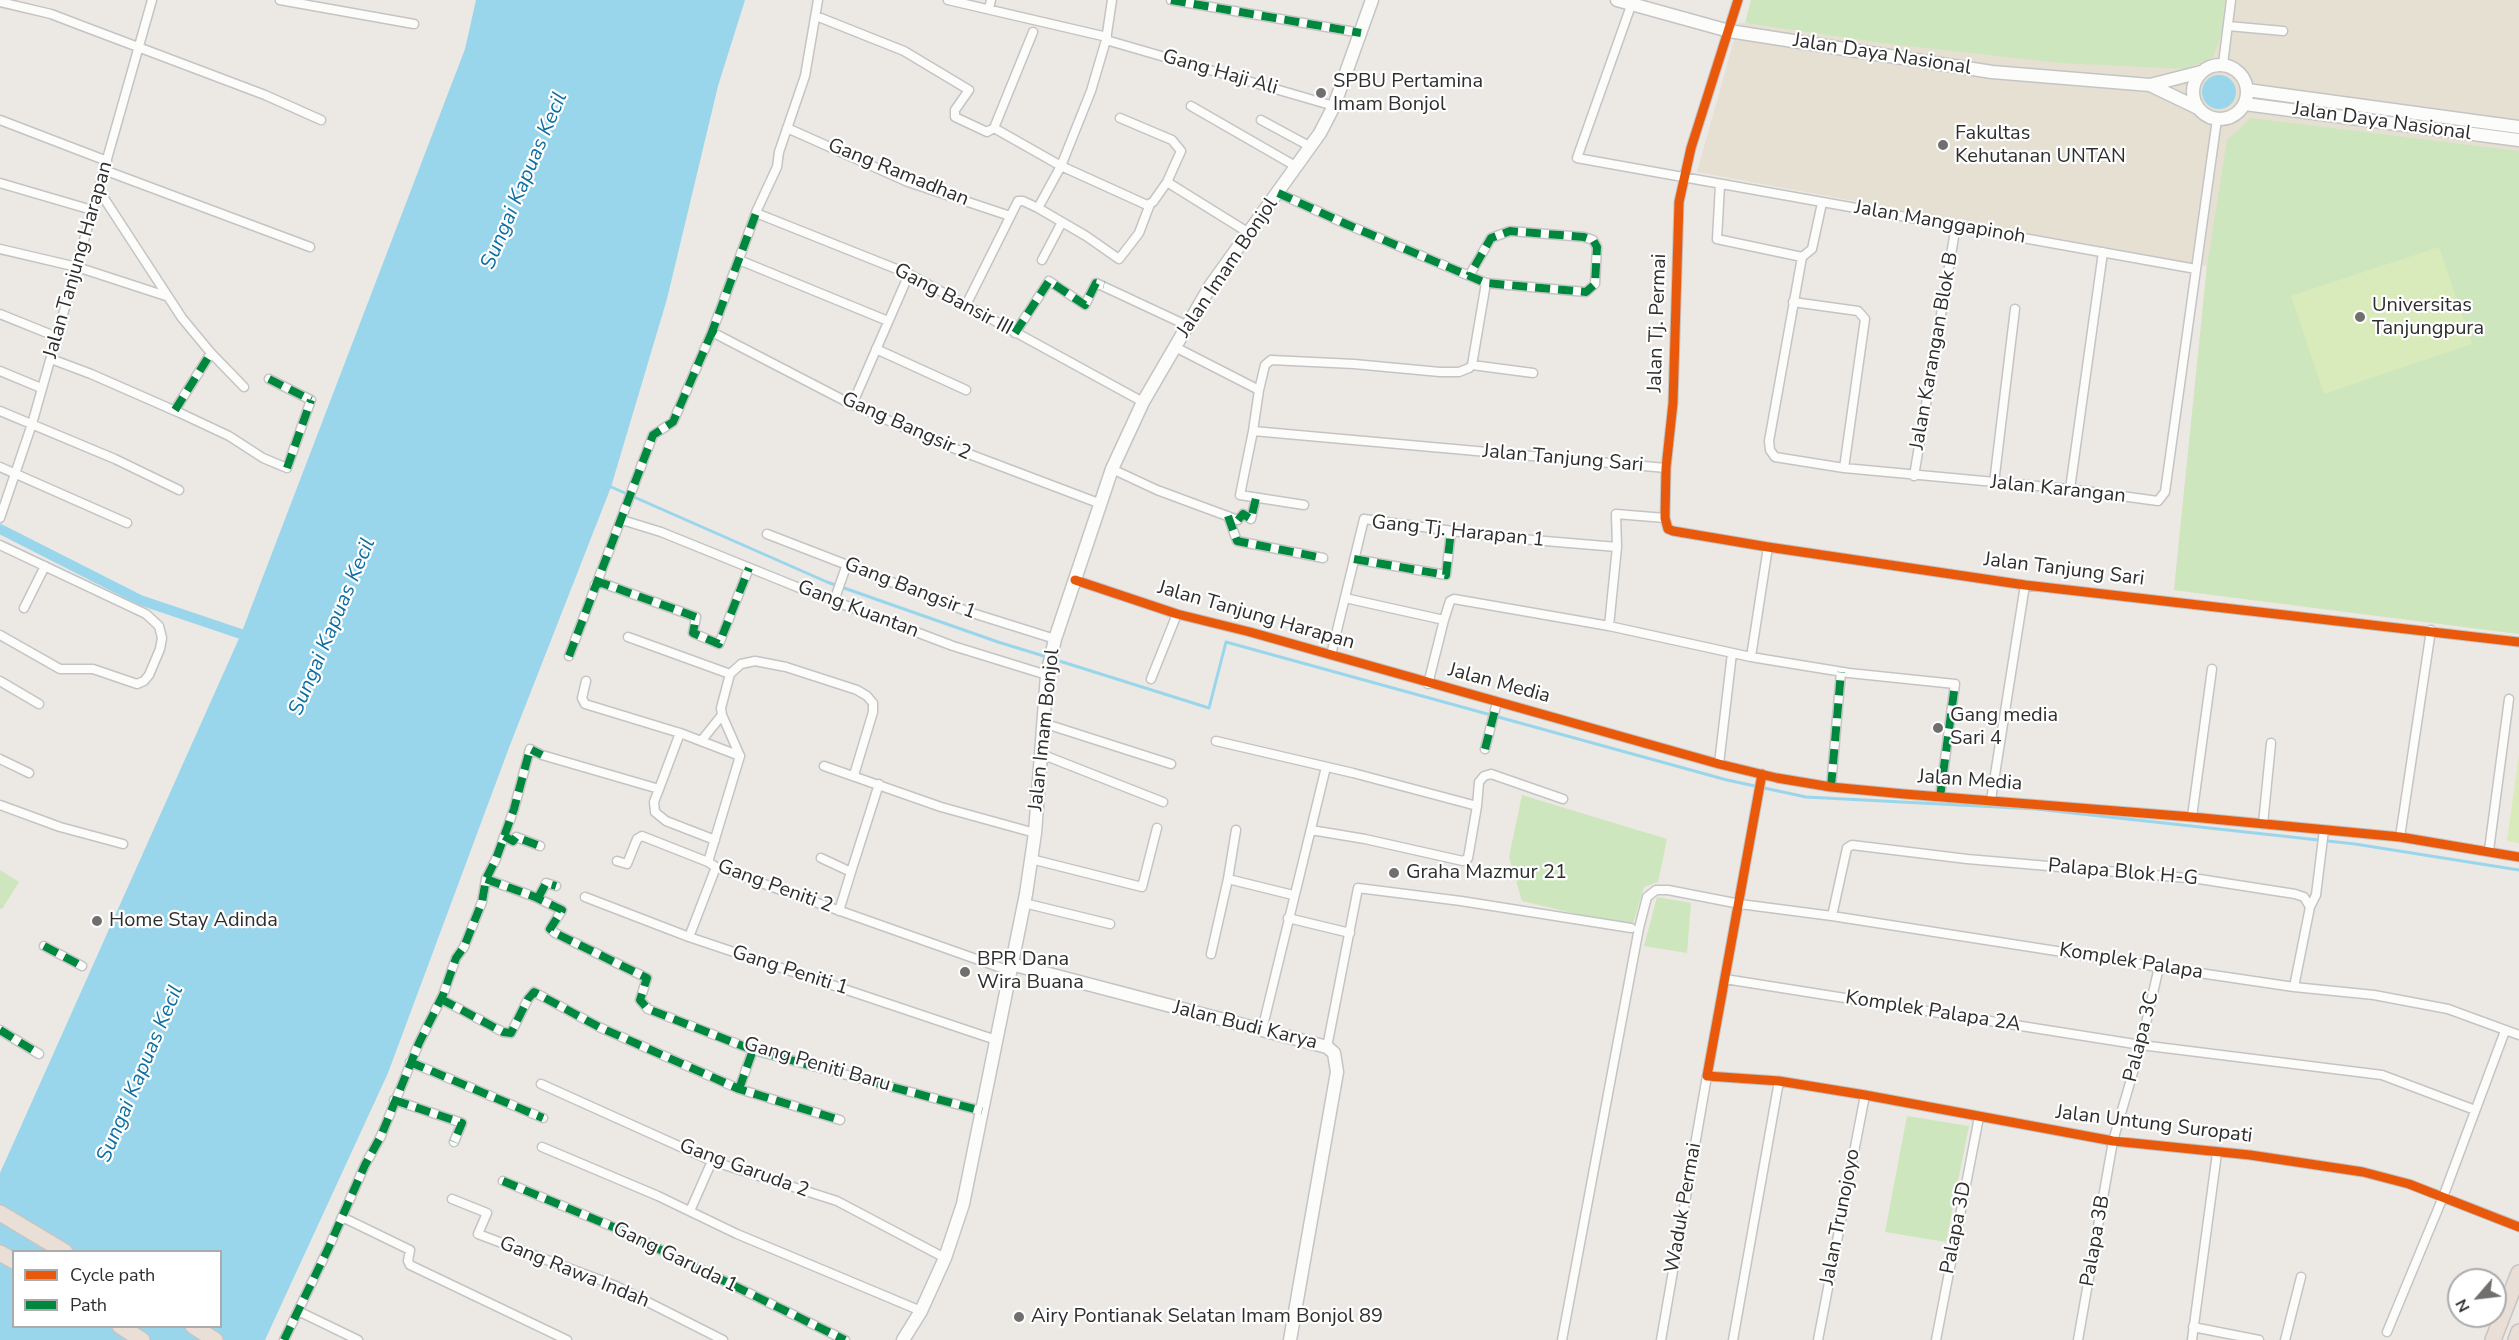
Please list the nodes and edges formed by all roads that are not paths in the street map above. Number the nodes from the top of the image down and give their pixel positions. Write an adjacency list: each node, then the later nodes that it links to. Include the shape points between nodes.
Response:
1 (152, 0): 22 (street, Jalan Tanjung Harapan)
2 (280, 0): 15 (street)
3 (818, 0): 14 (street)
4 (948, 0): 13 (street, Gang Haji Ali)
5 (1112, 0): 21 (street)
6 (1171, 0): 20 (street)
7 (1372, 0): 20 (street, Jalan Imam Bonjol)
8 (1617, 0): 12 (street, Jalan Daya Nasional)
9 (1738, 0): 17 (street, Jalan Tj. Permai)
10 (2231, 0): 16 (street)
11 (0, 2): 22 (street, via 51,14)
12 (1633, 2): 17 (street, Jalan Daya Nasional); 44 (street, Jalan Manggapinoh, via 1577,158)
13 (990, 4): 21 (street, Gang Haji Ali)
14 (816, 16): 37 (street, via 805,76); 38 (street, via 904,51 969,90 955,110 956,117 987,132)
15 (414, 24)
16 (2228, 26): 18 (street); 23 (street)
17 (1729, 31): 25 (street, Jalan Daya Nasional, via 1992,72); 44 (street, Jalan Tj. Permai)
18 (2283, 31)
19 (1033, 32): 38 (street)
20 (1361, 33): 29 (street, Jalan Imam Bonjol)
21 (1106, 39): 29 (street, Gang Haji Ali); 42 (street, via 1091,91)
22 (138, 48): 34 (street); 41 (street, Jalan Tanjung Harapan)
23 (2223, 64): 24 (street, Jalan Daya Nasional); 26 (street, via 2242,76)
24 (2201, 72): 25 (street, Jalan Daya Nasional); 30 (street, via 2193,89)
25 (2150, 86): 30 (street, Jalan Daya Nasional)
26 (2247, 90): 27 (street); 36 (street)
27 (2245, 104): 32 (street, via 2234,116); 39 (street, Jalan Daya Nasional)
28 (1191, 106): 43 (street)
29 (1334, 106): 40 (street, Jalan Imam Bonjol)
30 (2198, 108): 32 (street, Jalan Daya Nasional)
31 (1120, 118): 45 (street, via 1172,140 1179,147 1181,155)
32 (2217, 119): 66 (street, Jalan Karangan)
33 (0, 120): 41 (street)
34 (321, 120)
35 (1261, 120): 40 (street)
36 (2519, 127)
37 (787, 128): 54 (street, via 777,167); 55 (street, Gang Ramadhan, via 908,182)
38 (994, 128): 42 (street)
39 (2519, 140)
40 (1311, 147): 43 (street, Jalan Imam Bonjol)
41 (106, 165): 48 (street, Jalan Tanjung Harapan); 59 (street)
42 (1061, 165): 51 (street, via 1143,205); 52 (street)
43 (1297, 167): 49 (street, Jalan Imam Bonjol)
44 (1683, 178): 47 (street, Jalan Manggapinoh); 99 (street, Jalan Tj. Permai, via 1673,404)
45 (1167, 182): 51 (street); 58 (street)
46 (0, 183): 53 (street)
47 (1720, 185): 50 (street, Jalan Manggapinoh); 62 (street, via 1717,239)
48 (98, 189): 53 (street, Jalan Tanjung Harapan); 70 (street)
49 (1278, 193): 58 (street, Jalan Imam Bonjol); 68 (street)
50 (1822, 203): 57 (street, Jalan Manggapinoh); 62 (street, Jalan Karangan, via 1815,243 1810,253)
51 (1150, 204): 56 (street, via 1139,233 1119,259)
52 (1038, 208): 55 (street, via 1020,201); 56 (street)
53 (92, 210): 65 (street, Jalan Tanjung Harapan)
54 (756, 213): 63 (street); 67 (street, Gang Bansir III)
55 (1010, 216): 72 (street)
56 (1062, 222): 64 (street)
57 (1956, 225): 61 (street, Jalan Manggapinoh); 103 (street, Jalan Karangan Blok B)
58 (1249, 233): 76 (street, Jalan Imam Bonjol)
59 (310, 247)
60 (0, 249): 65 (street)
61 (2103, 252): 66 (street, Jalan Manggapinoh); 105 (street)
62 (1802, 257): 71 (street, Jalan Karangan)
63 (739, 260): 75 (street); 78 (street)
64 (1042, 260)
65 (77, 267): 70 (street); 79 (street, Jalan Tanjung Harapan)
66 (2196, 269): 105 (street, Jalan Karangan, via 2163,496 2155,501)
67 (909, 274): 72 (street, Gang Bansir III); 75 (street)
68 (1469, 276): 69 (street); 69 (street, via 1491,238 1510,231 1584,237 1595,243 1596,284 1586,292)
69 (1486, 284): 84 (street)
70 (167, 296): 82 (street)
71 (1793, 302): 100 (street, via 1854,310 1864,317); 100 (street, Jalan Karangan, via 1770,450 1780,458)
72 (966, 305): 77 (street, Gang Bansir III)
73 (2015, 309): 104 (street)
74 (0, 314): 79 (street)
75 (888, 321): 81 (street)
76 (1186, 325): 77 (street, via 1104,285 1096,283 1085,305 1049,281); 80 (street, Jalan Imam Bonjol)
77 (1015, 333): 92 (street, Gang Bansir III)
78 (715, 334): 93 (street, Gang Bangsir 2); 113 (street, via 674,422 653,435)
79 (57, 337): 83 (street, Jalan Tanjung Harapan)
80 (1174, 347): 91 (street); 92 (street, Jalan Imam Bonjol)
81 (876, 349): 90 (street); 93 (street)
82 (211, 352): 88 (street); 94 (street)
83 (51, 359): 89 (street, Jalan Tanjung Harapan); 94 (street)
84 (1472, 366): 86 (street); 91 (street, via 1459,372 1440,372 1271,360 1265,365)
85 (0, 371): 89 (street)
86 (1533, 372)
87 (270, 379): 94 (street, via 311,400 287,468)
88 (244, 387)
89 (41, 388): 96 (street, Jalan Tanjung Harapan)
90 (966, 390)
91 (1259, 390): 97 (street)
92 (1143, 402): 101 (street, Jalan Imam Bonjol)
93 (852, 405): 108 (street, Gang Bangsir 2)
94 (175, 410)
95 (0, 411): 96 (street)
96 (32, 424): 102 (street, Jalan Tanjung Harapan); 106 (street)
97 (1253, 431): 99 (street, Jalan Tanjung Sari); 107 (street, via 1240,495)
98 (0, 466): 102 (street)
99 (1666, 468): 112 (street, Jalan Tanjung Sari)
100 (1844, 468): 103 (street, Jalan Karangan)
101 (1112, 469): 108 (street, Jalan Imam Bonjol); 110 (street)
102 (15, 473): 111 (street, Jalan Tanjung Harapan); 114 (street)
103 (1914, 476): 104 (street, Jalan Karangan)
104 (1994, 483): 105 (street, Jalan Karangan)
105 (2070, 489)
106 (179, 490)
107 (1256, 498): 109 (street); 110 (street, via 1251,519 1243,514 1238,520)
108 (1101, 504): 125 (street, Jalan Imam Bonjol)
109 (1304, 506)
110 (1228, 516): 120 (street, via 1237,542)
111 (0, 518)
112 (1665, 518): 118 (street, via 1616,514); 119 (street, Jalan Tanjung Sari, via 1665,525 1673,531)
113 (622, 520): 124 (street, Gang Kuantan); 126 (street)
114 (127, 523)
115 (1451, 531): 118 (street, Gang Tj. Harapan 1); 121 (street, Gang Tj. Harapan 1, via 1364,519); 121 (street, via 1446,575)
116 (767, 534): 123 (street, Gang Bangsir 1)
117 (0, 545): 122 (street)
118 (1617, 547): 133 (street)
119 (1768, 547): 127 (street, Jalan Tanjung Sari); 142 (street)
120 (1323, 558)
121 (1354, 559): 129 (street, Gang Tj. Harapan 1)
122 (45, 566): 130 (street); 135 (street, via 155,621 161,629 161,644 147,678 137,684 93,669 63,670)
123 (846, 567): 128 (street); 137 (street, Gang Bangsir 1)
124 (749, 568): 126 (street, via 718,644 693,633 696,616 602,583); 128 (street, Gang Kuantan)
125 (1075, 580): 131 (street, Jalan Tanjung Harapan); 137 (street, Jalan Imam Bonjol)
126 (595, 585): 141 (street)
127 (2025, 585): 134 (street, Jalan Tanjung Sari); 176 (street)
128 (835, 597): 146 (street, Gang Kuantan, via 953,646)
129 (1344, 598): 132 (street); 140 (street, Gang Tj. Harapan 1)
130 (24, 608)
131 (1177, 614): 140 (street, Jalan Tanjung Harapan); 147 (street)
132 (1444, 620): 133 (street, via 1454,599); 150 (street)
133 (1609, 626): 139 (street)
134 (2431, 630): 138 (street, Jalan Tanjung Sari); 188 (street)
135 (0, 635)
136 (628, 637): 145 (street)
137 (1054, 642): 146 (street, Jalan Imam Bonjol)
138 (2519, 642)
139 (1732, 653): 142 (street); 165 (street)
140 (1331, 655): 150 (street, Jalan Tanjung Harapan)
141 (569, 656)
142 (1751, 657): 144 (street)
143 (2212, 669): 180 (street)
144 (1841, 672): 172 (street); 174 (street, via 1955,684)
145 (730, 674): 154 (street); 169 (street, via 744,662 760,661 867,696 873,704 872,717)
146 (1047, 674): 155 (street, Jalan Imam Bonjol)
147 (1151, 679)
148 (0, 681): 152 (street)
149 (586, 681): 156 (street, via 582,698 585,704)
150 (1428, 684): 153 (street, Jalan Media)
151 (2509, 699): 192 (street)
152 (39, 704)
153 (1497, 704): 160 (street); 165 (street, Jalan Media)
154 (722, 715): 157 (street); 162 (street)
155 (1043, 723): 161 (street, Jalan Imam Bonjol); 164 (street)
156 (680, 733): 157 (street); 173 (street)
157 (702, 740): 162 (street)
158 (1215, 741): 167 (street)
159 (2271, 743): 181 (street)
160 (1485, 749)
161 (1041, 754): 177 (street); 186 (street, Jalan Imam Bonjol)
162 (740, 756): 189 (street, Gang Peniti 2)
163 (0, 759): 168 (street)
164 (1171, 764)
165 (1719, 764): 170 (street, Jalan Media)
166 (824, 766): 169 (street)
167 (1326, 767): 179 (street); 184 (street)
168 (29, 773)
169 (854, 775): 171 (street)
170 (1762, 776): 172 (street, Jalan Media); 207 (street, Waduk Permai)
171 (879, 784): 186 (street, via 941,807); 199 (street)
172 (1831, 787): 174 (street, Jalan Media)
173 (658, 789): 187 (street, via 530,749); 189 (street, via 654,808 659,817)
174 (1940, 797): 176 (street, Jalan Media)
175 (1563, 799): 179 (street, via 1489,774 1479,782)
176 (1991, 800): 180 (street, Jalan Media)
177 (1163, 801)
178 (0, 805): 190 (street)
179 (1477, 806): 184 (street, via 1468,858 1464,861)
180 (2192, 817): 181 (street, Jalan Media)
181 (2263, 824): 185 (street, Jalan Media)
182 (1157, 828): 195 (street, via 1142,887)
183 (1236, 830): 201 (street)
184 (1311, 830): 203 (street)
185 (2324, 830): 188 (street, Jalan Media); 208 (street, via 2316,895)
186 (1035, 833): 195 (street, Jalan Imam Bonjol)
187 (504, 836): 191 (street); 200 (street)
188 (2400, 837): 192 (street, Jalan Media)
189 (715, 840): 197 (street, Gang Peniti 2)
190 (123, 844)
191 (540, 846)
192 (2489, 850): 193 (street, Jalan Media)
193 (2519, 857)
194 (821, 858): 199 (street)
195 (1031, 859): 206 (street, Jalan Imam Bonjol)
196 (617, 861): 197 (street, via 627,864 642,836)
197 (708, 862): 198 (street, Gang Peniti 2)
198 (716, 867): 209 (street, Gang Peniti 2); 215 (street)
199 (851, 872): 209 (street)
200 (486, 879): 205 (street); 223 (street, via 482,902)
201 (1228, 879): 203 (street); 217 (street)
202 (556, 886): 205 (street, via 546,883)
203 (1293, 895): 211 (street)
204 (585, 897): 215 (street, Gang Peniti 1)
205 (538, 898): 231 (street, Gang Peniti Baru, via 562,910 550,929 555,933 647,978 640,1000 648,1009)
206 (1024, 903): 212 (street); 220 (street, Jalan Imam Bonjol)
207 (1740, 904): 210 (street, Komplek Palapa); 221 (street, Waduk Permai); 277 (street, Komplek Palapa, via 1662,889 1647,897)
208 (2310, 907): 210 (street, Palapa Blok H-G, via 2300,895 2199,879 1848,845); 222 (street)
209 (839, 911): 220 (street, Gang Peniti 2)
210 (1832, 915): 219 (street, Komplek Palapa)
211 (1288, 918): 214 (street); 225 (street)
212 (1110, 924)
213 (1631, 928): 214 (street, via 1358,888)
214 (1350, 933): 230 (street)
215 (689, 937): 228 (street, Gang Peniti 1)
216 (44, 946): 218 (street)
217 (1211, 954)
218 (82, 966)
219 (2159, 967): 222 (street, Komplek Palapa); 229 (street, Palapa 3C)
220 (1010, 968): 225 (street, Jalan Budi Karya); 228 (street, Jalan Imam Bonjol)
221 (1725, 979): 229 (street, Komplek Palapa 2A); 234 (street, Waduk Permai)
222 (2294, 987): 226 (street, Komplek Palapa, via 2374,995 2448,1009)
223 (441, 999): 233 (street); 237 (street, via 512,1033 534,992 599,1027)
224 (0, 1030): 232 (street)
225 (1262, 1030): 230 (street, Jalan Budi Karya)
226 (2505, 1031): 227 (street, Komplek Palapa); 240 (street)
227 (2519, 1035)
228 (996, 1040): 241 (street, Jalan Imam Bonjol)
229 (2141, 1045): 240 (street, Komplek Palapa 2A, via 2382,1075); 245 (street, Palapa 3C)
230 (1327, 1047): 276 (street, Jalan Budi Karya, via 1335,1056 1336,1072)
231 (753, 1050): 237 (street); 241 (street, Gang Peniti Baru)
232 (39, 1054)
233 (410, 1062): 239 (street); 243 (street)
234 (1707, 1076): 235 (street, Jalan Untung Suropati); 278 (street, Waduk Permai)
235 (1779, 1081): 238 (street, Jalan Untung Suropati); 279 (street)
236 (541, 1084): 249 (street, Gang Garuda 2)
237 (739, 1089): 244 (street)
238 (1865, 1095): 242 (street, Jalan Untung Suropati); 280 (street, Jalan Trunojoyo)
239 (394, 1100): 246 (street, via 462,1123); 255 (street)
240 (2475, 1110): 251 (street)
241 (982, 1111): 258 (street, Jalan Imam Bonjol, via 963,1204)
242 (1979, 1117): 245 (street, Jalan Untung Suropati); 281 (street, Palapa 3D)
243 (543, 1118)
244 (840, 1120)
245 (2113, 1141): 248 (street, Jalan Untung Suropati); 282 (street, Palapa 3B)
246 (454, 1142)
247 (542, 1147): 253 (street)
248 (2217, 1153): 251 (street, Jalan Untung Suropati, via 2363,1172); 263 (street)
249 (712, 1161): 253 (street); 258 (street, Gang Garuda 2, via 837,1201)
250 (503, 1181): 274 (street, Gang Garuda 1, via 618,1229)
251 (2443, 1197): 256 (street, Jalan Untung Suropati); 266 (street)
252 (452, 1199): 273 (street, Gang Rawa Indah, via 487,1213 478,1234 615,1286)
253 (690, 1212): 262 (street)
254 (0, 1213): 257 (highway)
255 (342, 1217): 261 (street); 272 (street, via 410,1250 410,1265)
256 (2519, 1227)
257 (63, 1250)
258 (945, 1258): 262 (street, Jalan Imam Bonjol)
259 (2519, 1273): 286 (highway)
260 (2301, 1277): 285 (street)
261 (298, 1311): 270 (street); 271 (street)
262 (921, 1311): 275 (street, Jalan Imam Bonjol)
263 (2193, 1327): 283 (street); 284 (street)
264 (123, 1328): 268 (highway)
265 (196, 1328): 269 (highway)
266 (2387, 1332)
267 (2519, 1332): 287 (highway)
268 (142, 1340)
269 (215, 1340)
270 (284, 1340)
271 (358, 1340)
272 (567, 1340)
273 (723, 1340)
274 (846, 1340)
275 (903, 1340)
276 (1290, 1340)
277 (1562, 1340)
278 (1660, 1340)
279 (1733, 1340)
280 (1818, 1340)
281 (1936, 1340)
282 (2078, 1340)
283 (2192, 1340)
284 (2259, 1340)
285 (2285, 1340)
286 (2493, 1340)
287 (2516, 1340)

